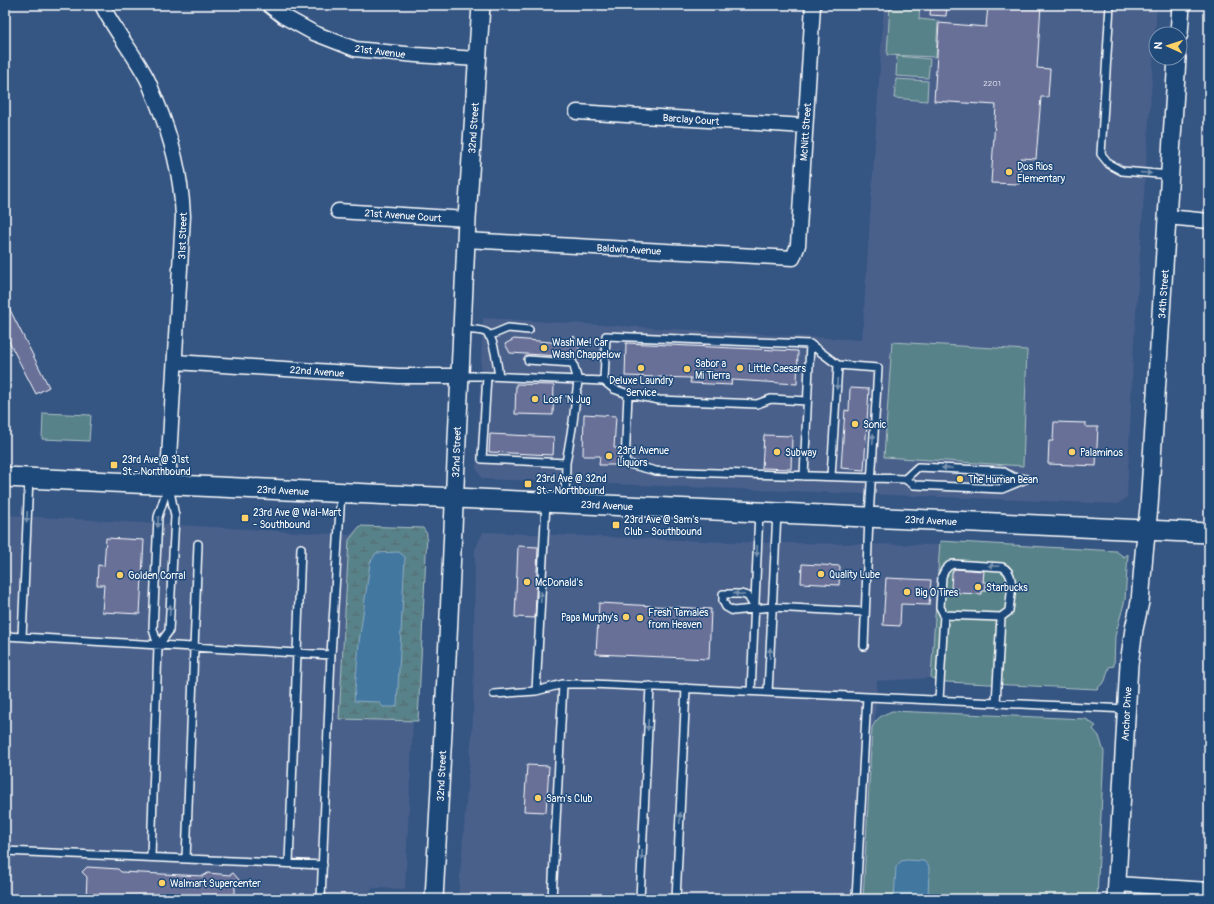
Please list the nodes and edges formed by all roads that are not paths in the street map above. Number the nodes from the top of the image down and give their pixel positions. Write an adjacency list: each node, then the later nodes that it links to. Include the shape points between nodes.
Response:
1 (102, 5): 24 (street, 31st Street, via 146,75 165,123 178,166 183,216)
2 (269, 5): 8 (street, 21st Avenue, via 314,33 355,49)
3 (481, 5): 8 (street, 32nd Street)
4 (813, 5): 11 (street, McNitt Street)
5 (1110, 5): 12 (lane, one-way to 12, via 1102,154 1109,164 1122,171)
6 (1181, 5): 7 (street)
7 (1180, 26)
8 (477, 59): 15 (street, 32nd Street)
9 (1177, 66): 12 (street, 34th Street)
10 (578, 112): 11 (street, Barclay Court)
11 (805, 126): 18 (street, McNitt Street, via 798,245)
12 (1170, 175): 14 (street, 34th Street)
13 (338, 211): 15 (street, 21st Avenue Court)
14 (1167, 217): 16 (street); 47 (street, 34th Street)
15 (467, 219): 17 (street, 32nd Street)
16 (1209, 221)
17 (466, 240): 18 (street, Baldwin Avenue); 19 (street, 32nd Street)
18 (793, 258)
19 (461, 329): 21 (lane, via 486,332); 26 (street, 32nd Street)
20 (529, 330): 21 (lane, via 508,328)
21 (489, 336): 28 (lane)
22 (810, 344): 25 (lane); 30 (lane, via 606,336); 32 (lane)
23 (528, 360): 29 (lane, via 573,363)
24 (175, 362): 26 (street, 22nd Avenue, via 398,376); 40 (street, 31st Street)
25 (838, 365): 35 (lane, one-way to 35); 38 (lane, one-way to 25, via 878,368)
26 (459, 376): 27 (lane); 42 (street, 32nd Street)
27 (487, 376): 28 (lane); 33 (lane, via 482,459)
28 (499, 376): 29 (lane)
29 (578, 380): 30 (lane); 33 (lane)
30 (604, 381): 31 (lane, via 614,390)
31 (628, 394): 32 (lane, via 659,400 757,404 770,399); 34 (lane, via 625,463 656,471)
32 (807, 401): 34 (lane)
33 (566, 463): 44 (lane)
34 (804, 476): 35 (lane)
35 (831, 476): 38 (lane)
36 (5, 477): 37 (main road, 23rd Avenue)
37 (29, 478): 40 (main road, 23rd Avenue); 57 (lane, one-way to 57)
38 (871, 478): 39 (lane); 46 (lane)
39 (905, 479): 39 (lane, one-way to 39, via 914,485 1002,489 1026,480 1002,471 918,467)
40 (169, 485): 41 (main road, 23rd Avenue); 58 (lane, one-way to 58, via 158,517 153,629); 58 (lane, one-way to 40, via 169,631 175,516)
41 (342, 493): 42 (main road, 23rd Avenue); 62 (lane)
42 (454, 498): 43 (main road, 23rd Avenue); 82 (street, 32nd Street)
43 (546, 502): 44 (main road, 23rd Avenue); 66 (lane, one-way to 43)
44 (565, 503): 45 (main road, 23rd Avenue)
45 (768, 512): 46 (main road, 23rd Avenue); 51 (lane); 52 (lane, one-way to 52)
46 (869, 517): 47 (main road, 23rd Avenue); 53 (lane)
47 (1148, 530): 48 (main road, 23rd Avenue); 73 (street, Anchor Drive, via 1140,602 1129,664)
48 (1209, 533)
49 (198, 544): 60 (lane)
50 (301, 548): 61 (lane)
51 (772, 607): 52 (lane); 53 (lane); 68 (lane, one-way to 51)
52 (754, 608): 67 (lane)
53 (865, 612): 59 (lane)
54 (944, 615): 55 (lane); 55 (lane, one-way to 54, via 1009,611 1011,578 1006,568 953,564 944,570 942,576 940,607); 71 (lane)
55 (1001, 617): 72 (lane)
56 (5, 636): 57 (lane)
57 (22, 637): 58 (lane)
58 (158, 646): 60 (lane); 75 (lane)
59 (864, 646)
60 (194, 647): 61 (lane); 76 (lane)
61 (297, 653): 62 (lane); 77 (lane)
62 (331, 655): 78 (lane)
63 (563, 684): 64 (lane); 66 (lane); 83 (lane)
64 (650, 686): 65 (lane); 84 (lane, one-way to 84)
65 (686, 688): 67 (lane); 85 (lane, one-way to 65)
66 (536, 691): 69 (lane)
67 (751, 691): 68 (lane)
68 (768, 692): 70 (lane)
69 (494, 694)
70 (867, 697): 71 (lane); 86 (lane)
71 (939, 700): 72 (lane)
72 (996, 703): 73 (lane)
73 (1127, 709): 80 (street, Anchor Drive)
74 (5, 851): 75 (lane)
75 (151, 857): 76 (lane)
76 (186, 859): 77 (lane)
77 (289, 863): 78 (lane)
78 (323, 865): 81 (lane)
79 (1209, 890): 80 (street)
80 (1116, 892)
81 (321, 899)
82 (434, 899)
83 (552, 899)
84 (640, 899)
85 (676, 899)
86 (856, 899)

